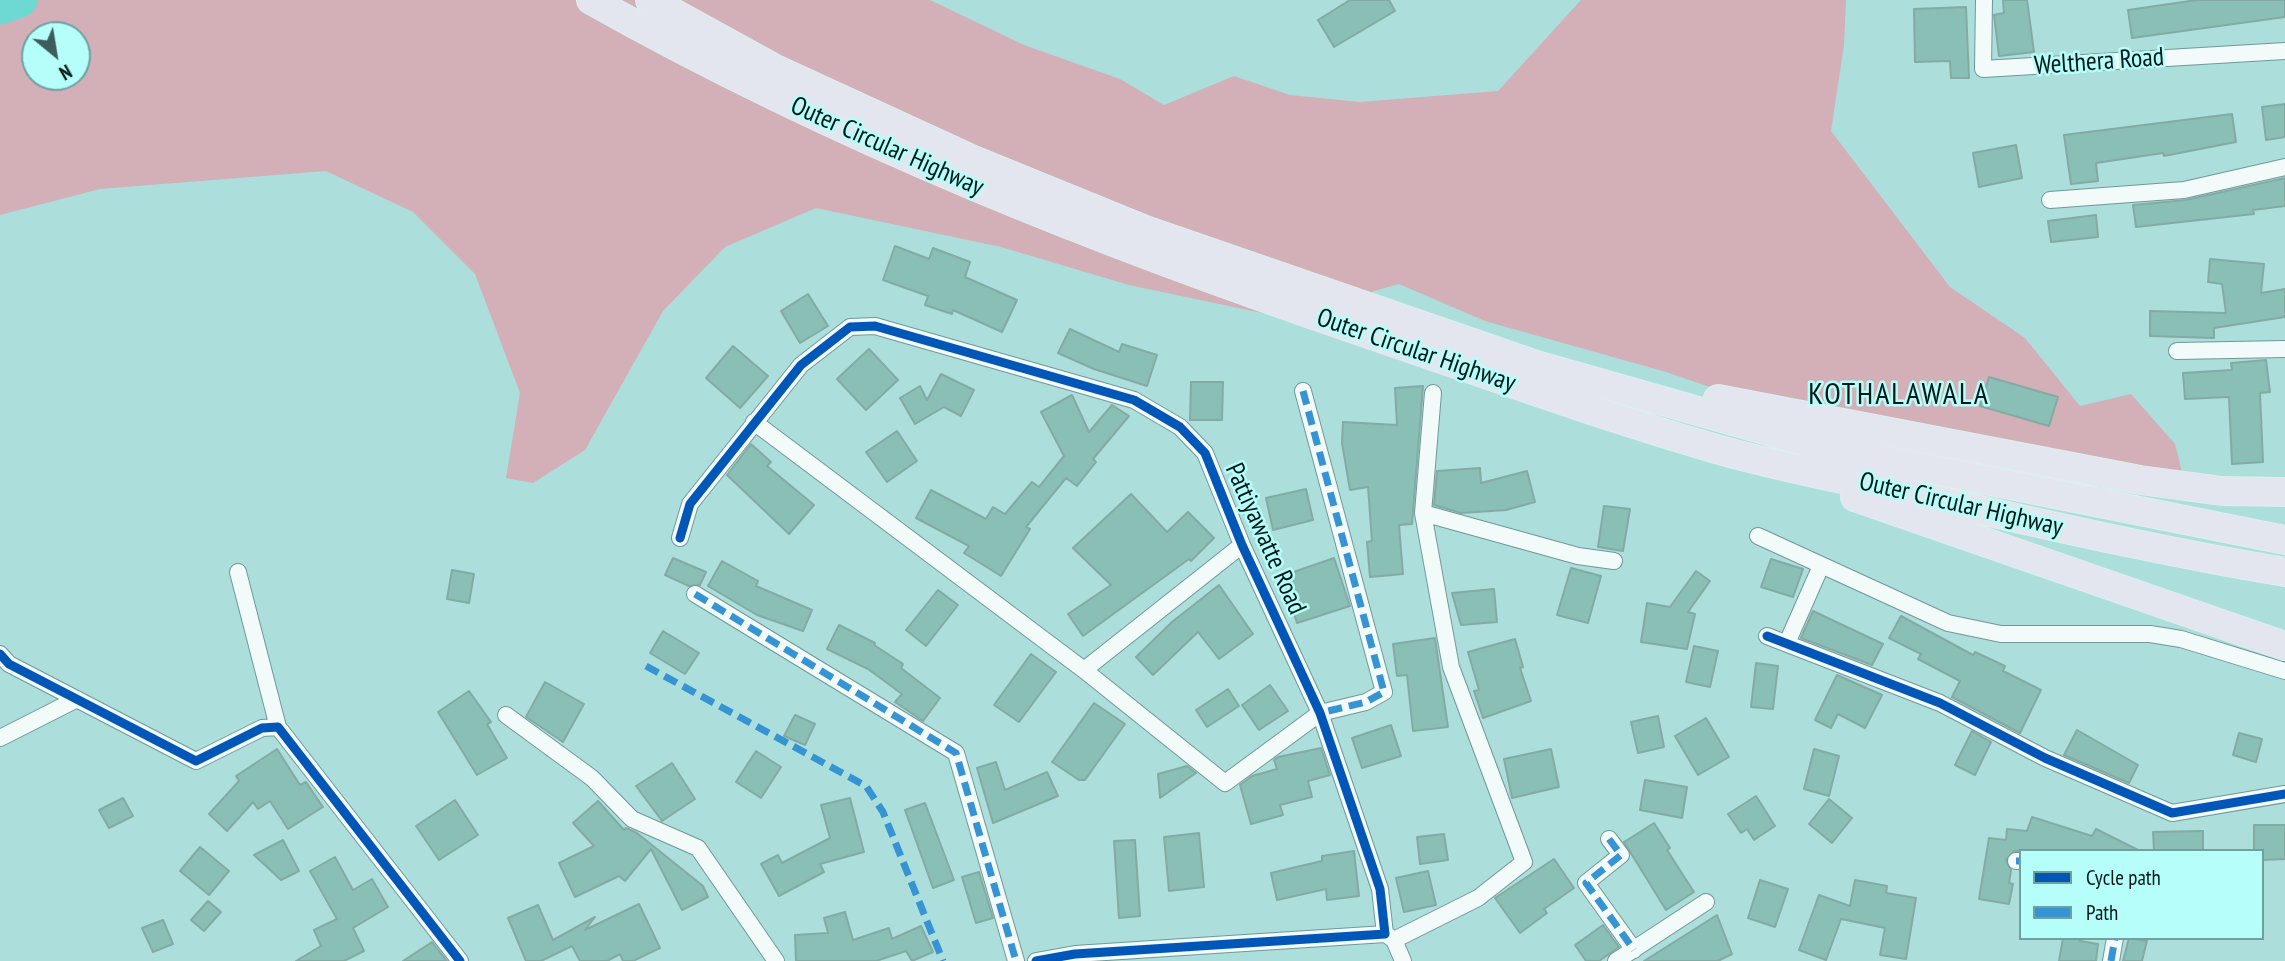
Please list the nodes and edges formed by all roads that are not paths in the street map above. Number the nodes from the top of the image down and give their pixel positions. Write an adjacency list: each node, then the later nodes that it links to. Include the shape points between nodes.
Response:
1 (591, 0): 7 (highway, Outer Circular Highway, via 679,50 959,182 1133,252)
2 (650, 0): 7 (highway, Outer Circular Highway, via 775,69 973,160)
3 (1984, 0): 4 (street, Welthera Road, via 1983,69)
4 (2285, 51)
5 (2285, 167): 6 (street, via 2184,190)
6 (2050, 200)
7 (1386, 327): 10 (highway, Outer Circular Highway); 14 (highway, Outer Circular Highway, via 1527,389)
8 (2285, 349): 9 (street)
9 (2178, 351)
10 (1536, 365): 15 (highway, via 2140,480 2222,491); 19 (highway, Outer Circular Highway, via 1835,450)
11 (1303, 390): 33 (street, via 1384,692 1366,702)
12 (1433, 393): 16 (street)
13 (754, 422): 18 (street, Pattiyawatte Road, via 690,504); 20 (street, Pattiyawatte Road, via 801,365 850,327 875,326 1134,400 1180,427 1205,453); 30 (street)
14 (1723, 451): 24 (highway, Outer Circular Highway, via 2123,543); 28 (highway)
15 (2285, 492)
16 (1423, 513): 21 (street, via 1578,556); 40 (street, via 1451,667 1524,862 1478,898)
17 (1758, 536): 22 (street)
18 (680, 538)
19 (2285, 540)
20 (1242, 545): 30 (street); 33 (street, Pattiyawatte Road)
21 (1614, 561)
22 (1821, 566): 27 (street); 31 (street, via 1948,623 2001,635 2150,634)
23 (238, 572): 35 (street)
24 (2285, 572)
25 (695, 594): 46 (street, via 956,753)
26 (1767, 636): 27 (street)
27 (1787, 643): 37 (street, via 1940,703 2045,758 2172,813)
28 (2285, 646)
29 (3, 662): 32 (street)
30 (1084, 670): 33 (street, via 1225,783)
31 (2285, 671)
32 (77, 699): 35 (street, via 196,761 262,728); 36 (street)
33 (1320, 713): 40 (street, Pattiyawatte Road, via 1380,890)
34 (506, 715): 45 (street, via 592,778 632,819 698,848)
35 (278, 727): 44 (street)
36 (0, 738)
37 (2285, 794)
38 (1609, 839): 42 (street, via 1621,855 1586,883)
39 (1706, 902): 42 (street)
40 (1389, 937): 43 (street); 48 (street, Pattiyawatte Road)
41 (2115, 940): 50 (street)
42 (1634, 950): 49 (street)
43 (1075, 958): 47 (street)
44 (460, 961)
45 (776, 961)
46 (1016, 961)
47 (1036, 961)
48 (1403, 961)
49 (1616, 961)
50 (2111, 961)

